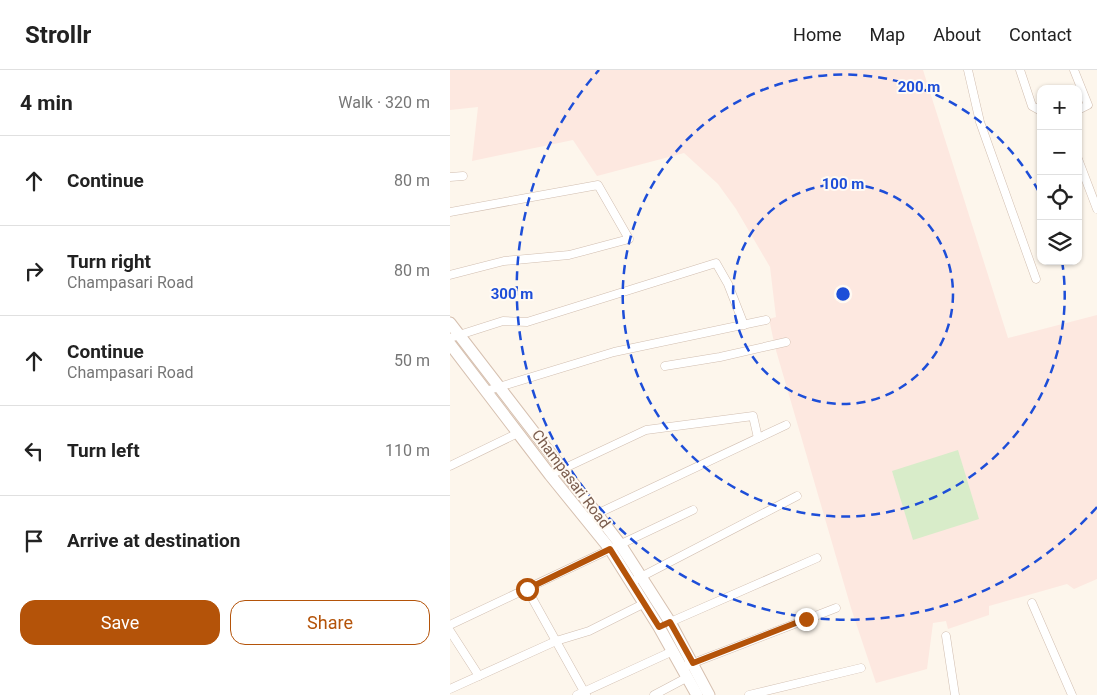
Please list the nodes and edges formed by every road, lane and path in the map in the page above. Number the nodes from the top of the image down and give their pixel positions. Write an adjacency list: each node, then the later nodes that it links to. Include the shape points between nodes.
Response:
1 (968, 70): 14 (street, via 980,122)
2 (1020, 70): 7 (street, via 1032,106)
3 (1074, 70): 4 (street)
4 (1080, 85)
5 (1082, 90): 6 (street, via 1088,105)
6 (1082, 108)
7 (1037, 109)
8 (1082, 170): 11 (street)
9 (463, 176): 10 (street)
10 (450, 177)
11 (1097, 209)
12 (450, 212): 13 (street, via 598,185 629,239 568,255 504,261)
13 (450, 275)
14 (1036, 279)
15 (766, 320): 17 (street)
16 (450, 323): 18 (main road, Champasari Road)
17 (744, 325): 18 (street, via 716,263 526,322 503,322); 22 (street, via 614,352)
18 (455, 337): 22 (main road, Champasari Road)
19 (786, 342): 21 (street)
20 (450, 344): 23 (main road, Champasari Road)
21 (666, 366)
22 (500, 387): 23 (street); 28 (main road, Champasari Road)
23 (486, 391): 25 (main road, Champasari Road)
24 (786, 425): 26 (street)
25 (518, 433): 27 (street); 29 (main road, Champasari Road)
26 (758, 438): 28 (street, via 752,416 646,430); 32 (street)
27 (450, 466)
28 (563, 469): 29 (street); 32 (main road, Champasari Road)
29 (550, 475): 33 (main road, Champasari Road)
30 (797, 496): 36 (street)
31 (693, 510): 34 (street)
32 (598, 514): 33 (street); 34 (main road, Champasari Road)
33 (586, 520): 34 (main road, Champasari Road)
34 (615, 547): 36 (main road, Champasari Road); 37 (street)
35 (817, 558): 41 (street)
36 (636, 579): 38 (main road, Champasari Road); 41 (main road, Champasari Road)
37 (527, 589): 42 (street); 45 (street)
38 (645, 603): 41 (main road, Champasari Road); 45 (street, via 589,631)
39 (1032, 603): 57 (street)
40 (836, 608): 48 (street)
41 (664, 624): 46 (main road, Champasari Road); 48 (main road, Champasari Road)
42 (450, 625)
43 (450, 631): 49 (street)
44 (946, 636): 56 (street)
45 (556, 641): 49 (street); 51 (street)
46 (673, 651): 48 (main road, Champasari Road); 51 (street)
47 (861, 668): 55 (street)
48 (688, 669): 52 (street); 53 (main road, Champasari Road); 54 (main road, Champasari Road)
49 (478, 676): 50 (street)
50 (450, 689)
51 (582, 694)
52 (654, 695)
53 (697, 695)
54 (709, 695)
55 (749, 695)
56 (955, 695)
57 (1072, 695)

